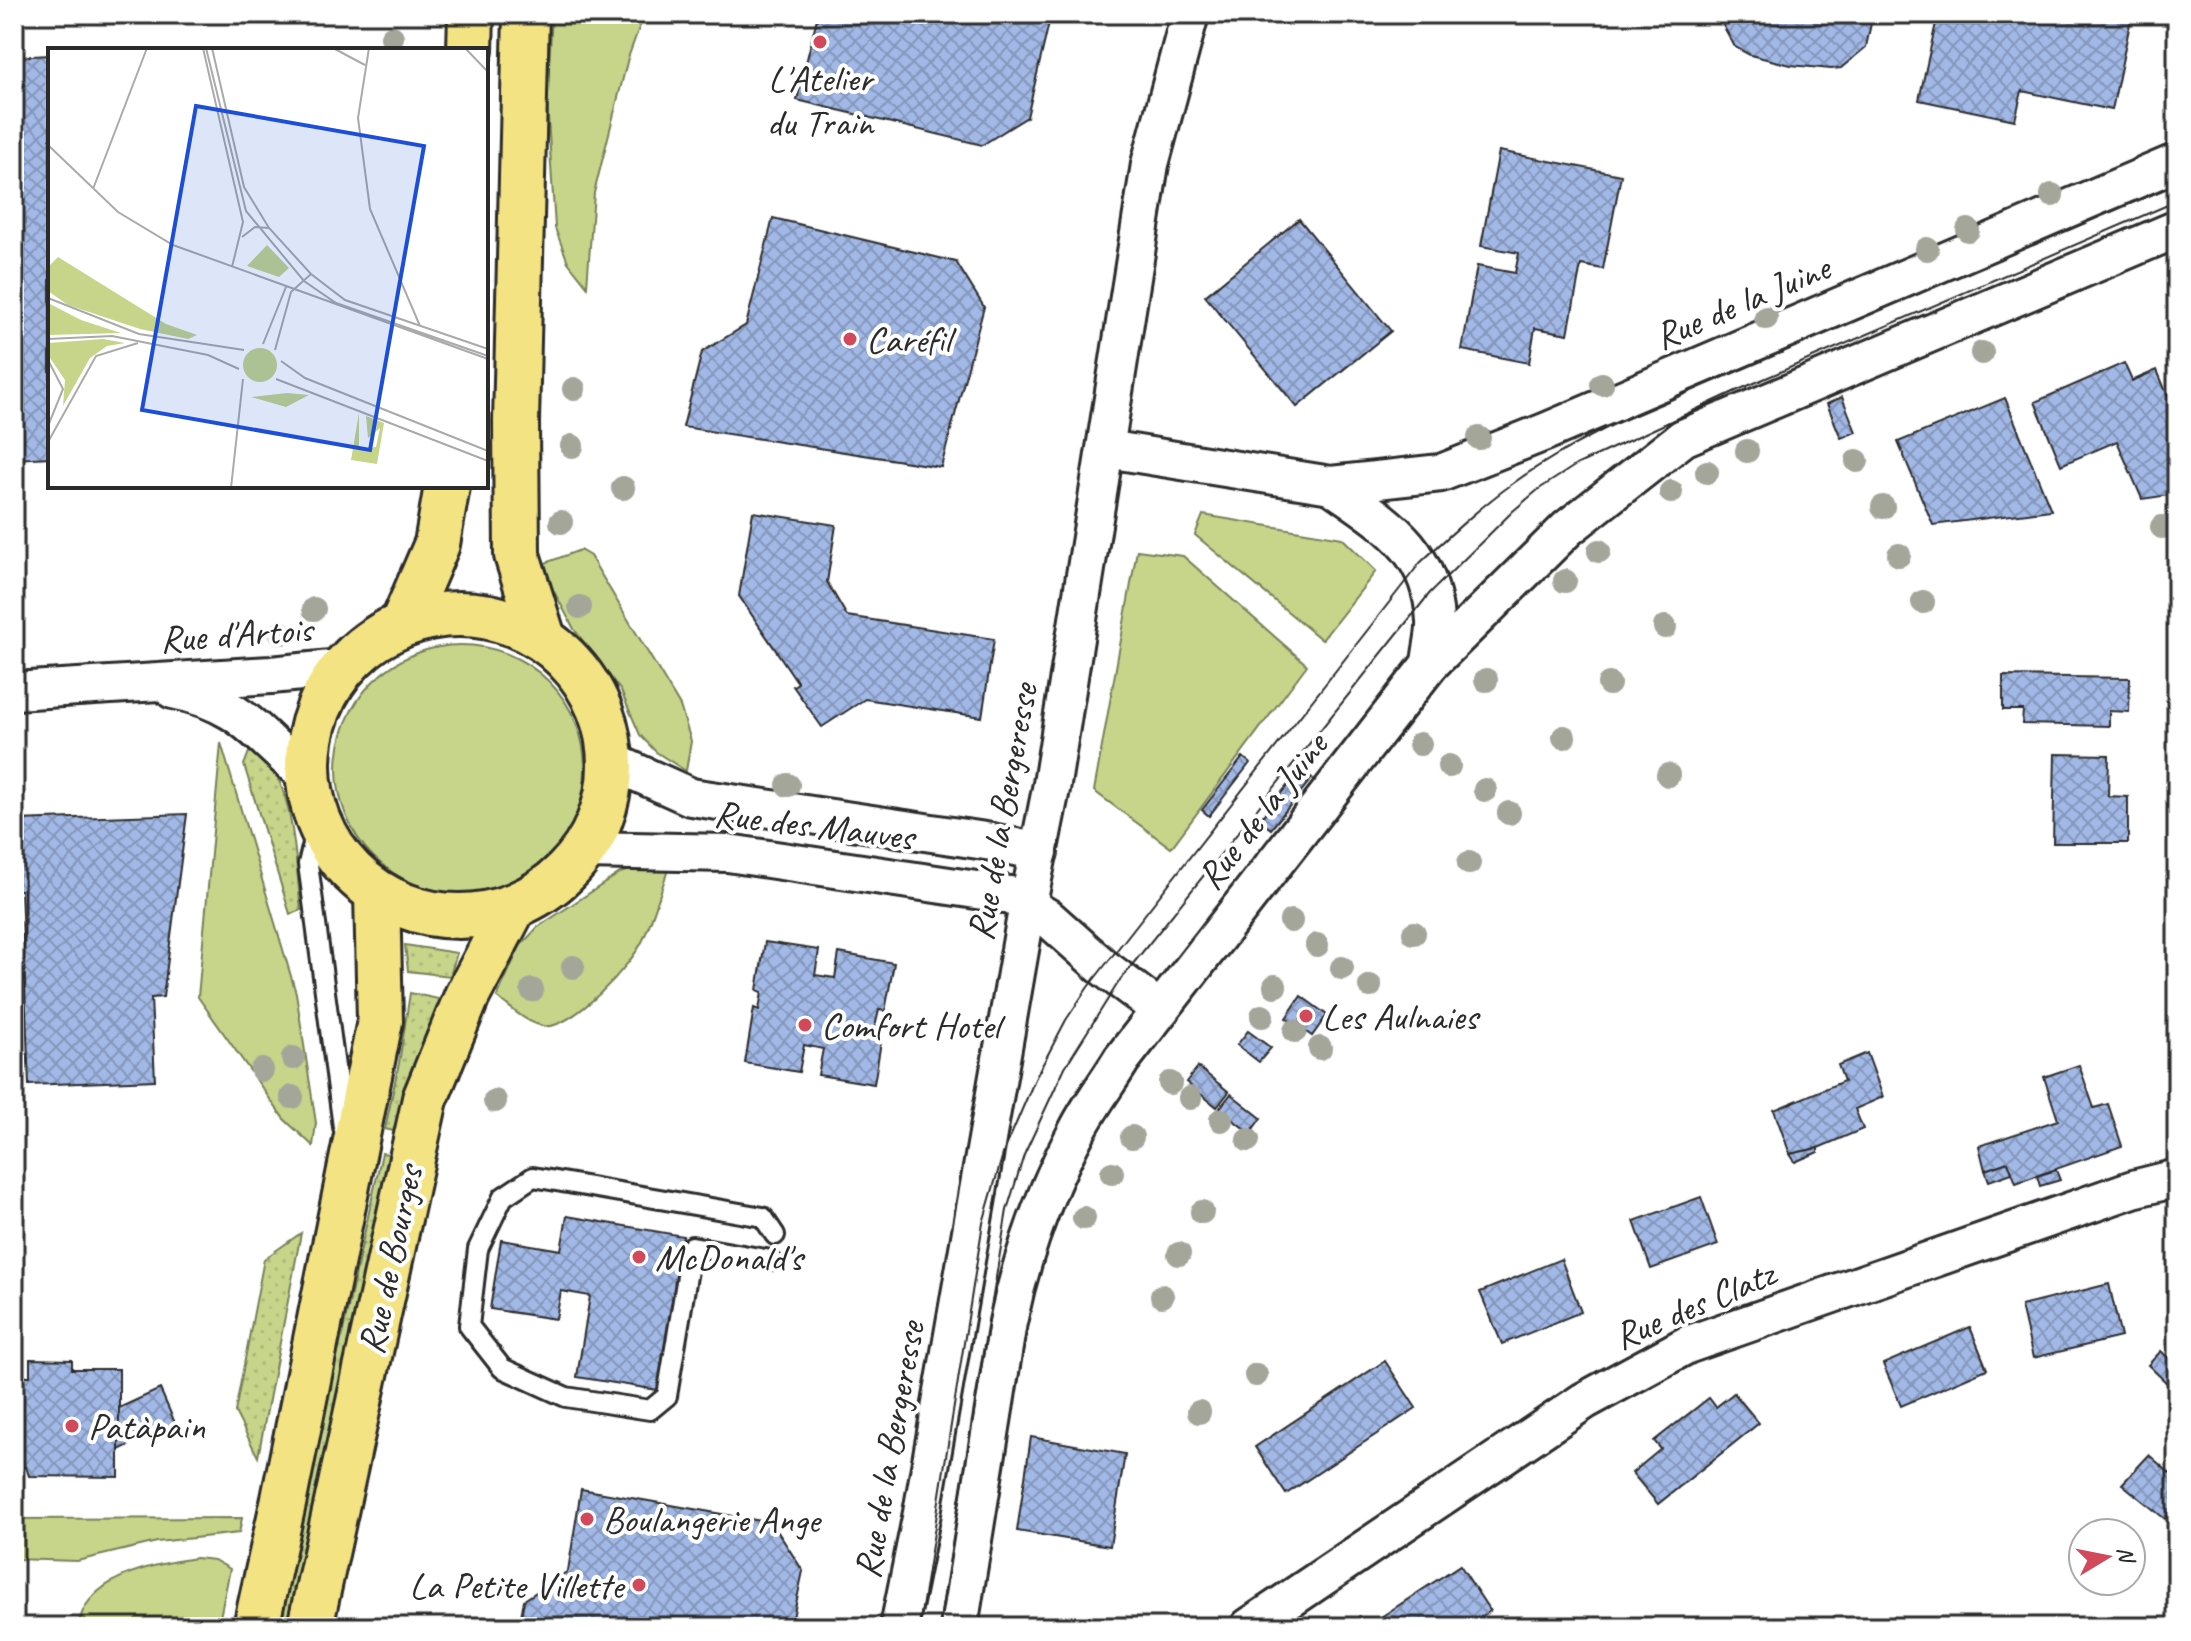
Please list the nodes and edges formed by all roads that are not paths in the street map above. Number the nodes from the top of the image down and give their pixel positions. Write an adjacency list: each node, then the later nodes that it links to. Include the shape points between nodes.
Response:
1 (471, 14): 4 (main road)
2 (526, 14): 11 (main road, via 517,555)
3 (1190, 14): 7 (street, Rue de la Bergeresse, via 1150,164)
4 (470, 48)
5 (2177, 162): 8 (street, Rue de la Juine, via 1441,473)
6 (2177, 229): 12 (street, Rue de la Juine, via 1683,438 1568,528)
7 (1107, 449): 8 (street, Rue de la Juine); 20 (street, Rue de la Bergeresse)
8 (1331, 485): 12 (street, Rue de la Juine, via 1398,533 1420,563 1436,622)
9 (447, 488): 10 (main road, via 437,544)
10 (403, 623): 11 (main road, via 451,613 499,618); 13 (main road, via 370,641)
11 (543, 638): 16 (main road, via 592,692 606,725)
12 (1430, 664): 24 (street, Rue de la Juine)
13 (341, 668): 14 (street, Rue d'Artois); 17 (main road, via 321,700 309,737)
14 (136, 683): 15 (street, Rue d'Artois); 17 (street, Rue d'Artois, via 223,704)
15 (14, 691)
16 (611, 761): 19 (main road, via 605,808); 20 (street, Rue des Mauves, via 691,797)
17 (307, 776): 18 (main road)
18 (318, 822): 21 (main road, via 342,863); 26 (lane, via 308,864)
19 (585, 850): 22 (street, Rue des Mauves, via 728,853 985,890); 23 (main road, via 553,885)
20 (1039, 852): 22 (street, Rue de la Bergeresse)
21 (377, 894): 23 (main road, via 420,913 467,918); 26 (main road, Rue de Bourges, via 380,1021)
22 (1028, 904): 24 (street, Rue des Mauves); 31 (street, Rue de la Bergeresse)
23 (513, 908): 30 (main road, Rue de Bourges, via 467,996 425,1099)
24 (1159, 1009): 32 (street, via 1080,1125 1029,1240 1008,1322)
25 (2177, 1178): 33 (street, Rue des Clatz, via 1687,1345 1584,1401)
26 (350, 1180): 29 (main road, Rue de Bourges)
27 (775, 1235): 28 (lane, via 763,1217 533,1177 503,1197 478,1249 469,1326 502,1368 566,1397 650,1410 667,1396 692,1246)
28 (771, 1260)
29 (256, 1627)
30 (310, 1627)
31 (899, 1627)
32 (959, 1627)
33 (1249, 1627)

